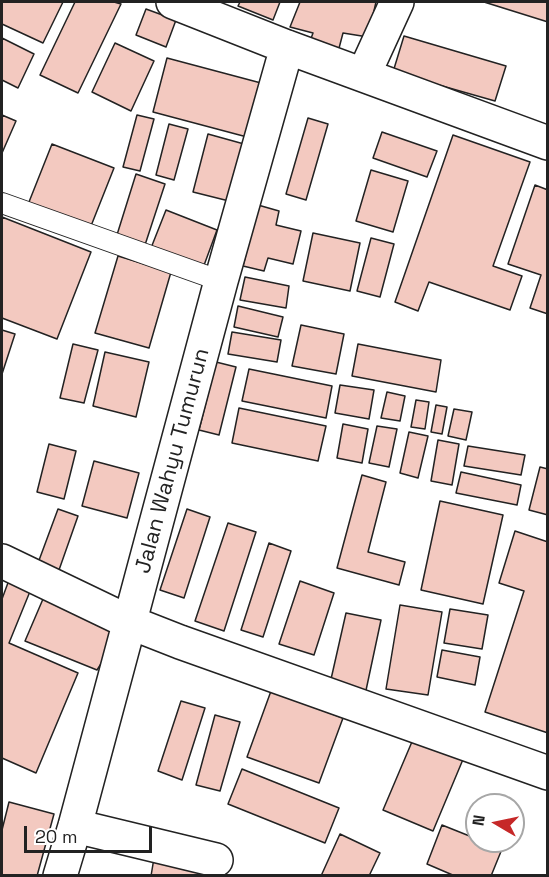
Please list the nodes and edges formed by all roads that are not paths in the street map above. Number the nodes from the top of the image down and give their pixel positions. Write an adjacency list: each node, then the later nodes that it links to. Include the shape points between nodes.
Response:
1 (173, 2): 3 (street)
2 (397, 2): 4 (street)
3 (287, 46): 4 (street); 7 (street, Jalan Wahyu Tumurun)
4 (364, 74): 5 (street)
5 (548, 143)
6 (2, 203): 7 (lane)
7 (221, 281): 9 (street, Jalan Wahyu Tumurun)
8 (2, 561): 9 (street)
9 (129, 622): 10 (street); 11 (street, Jalan Wahyu Tumurun)
10 (548, 773)
11 (75, 826): 12 (street); 13 (street, Jalan Wahyu Tumurun)
12 (216, 860)
13 (60, 876)

